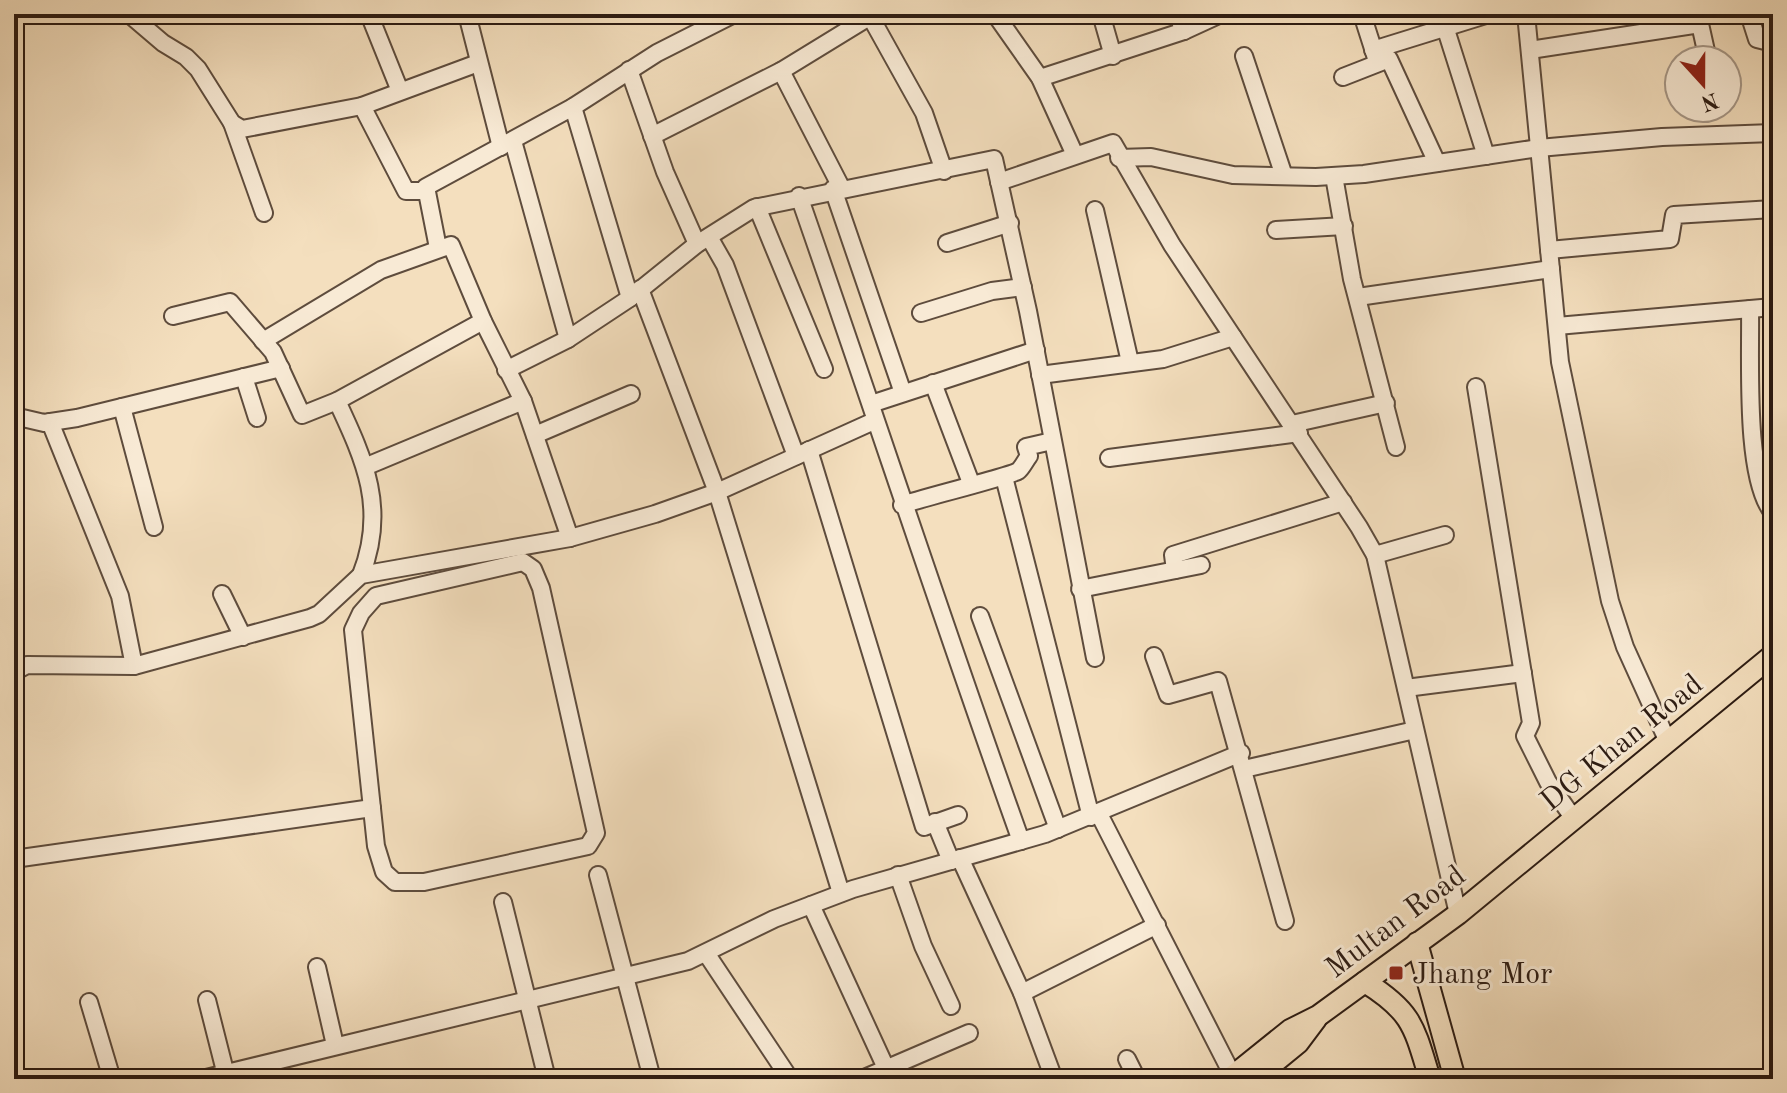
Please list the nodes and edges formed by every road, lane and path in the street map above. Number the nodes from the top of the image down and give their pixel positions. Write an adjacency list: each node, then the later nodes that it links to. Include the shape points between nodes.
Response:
1 (129, 14): 32 (street, via 198,69)
2 (369, 14): 29 (street)
3 (467, 14): 24 (street)
4 (732, 14): 25 (street)
5 (995, 14): 28 (street)
6 (1101, 14): 21 (street)
7 (1177, 14): 16 (street)
8 (1221, 14): 16 (street)
9 (1362, 14): 23 (street)
10 (1489, 14): 15 (street)
11 (1526, 14): 20 (street)
12 (1646, 14): 17 (street)
13 (1749, 14): 18 (street, via 1757,39)
14 (872, 15): 26 (street); 41 (street, via 924,113)
15 (1443, 21): 23 (street); 38 (street)
16 (1184, 31): 21 (street)
17 (1649, 32): 19 (street, via 1700,24); 20 (street)
18 (1773, 43)
19 (1704, 44)
20 (1530, 50): 36 (street)
21 (1113, 56): 28 (street)
22 (1244, 56): 42 (street)
23 (1375, 56): 27 (street); 40 (street, via 1389,59)
24 (478, 63): 29 (street); 35 (street)
25 (629, 70): 31 (street); 34 (street)
26 (781, 71): 34 (street); 45 (street)
27 (1343, 77)
28 (1040, 78): 37 (street)
29 (400, 91): 30 (street)
30 (362, 106): 32 (street, via 242,129); 46 (street, via 406,191)
31 (573, 107): 35 (street); 61 (street)
32 (232, 123): 51 (street)
33 (1773, 133): 36 (street)
34 (652, 136): 55 (street)
35 (507, 144): 46 (street); 70 (street)
36 (1539, 148): 38 (street); 58 (street)
37 (1075, 155): 39 (street, via 1113,143); 44 (street)
38 (1486, 156): 40 (street)
39 (1119, 158): 42 (street, via 1151,157 1233,175); 69 (street)
40 (1437, 163): 43 (street)
41 (944, 171): 44 (street, via 994,159); 45 (street)
42 (1284, 176): 43 (street)
43 (1334, 176): 53 (street)
44 (999, 182): 52 (street)
45 (838, 189): 47 (street); 81 (street)
46 (424, 191): 57 (street)
47 (799, 196): 48 (street); 87 (street)
48 (757, 207): 55 (street); 75 (street)
49 (1773, 209): 58 (street, via 1674,215 1670,239)
50 (1095, 210): 73 (street)
51 (264, 213)
52 (1010, 223): 56 (street); 60 (street)
53 (1344, 226): 54 (street); 62 (street)
54 (1276, 230)
55 (703, 240): 61 (street); 95 (street, via 725,265)
56 (947, 243)
57 (438, 248): 67 (street, via 453,247); 71 (street, via 381,270)
58 (1549, 250): 59 (street)
59 (1551, 269): 62 (street); 68 (street)
60 (1023, 287): 65 (street); 72 (street)
61 (635, 293): 70 (street); 100 (street)
62 (1358, 297): 85 (street)
63 (1773, 307): 64 (street)
64 (1750, 309): 68 (street); 103 (street, via 1755,466 1764,502)
65 (921, 313)
66 (173, 316): 71 (street, via 230,302)
67 (483, 321): 76 (street); 83 (street)
68 (1557, 326): 123 (street, via 1610,601)
69 (1233, 337): 73 (street, via 1163,359); 91 (street)
70 (568, 339): 76 (street)
71 (263, 341): 74 (street)
72 (1036, 350): 77 (street); 79 (street)
73 (1130, 362): 77 (street)
74 (281, 368): 78 (street); 83 (street, via 302,415)
75 (824, 369)
76 (506, 370): 84 (street)
77 (1040, 375): 93 (street)
78 (244, 377): 86 (street); 89 (street)
79 (933, 383): 81 (street); 99 (street)
80 (1476, 387): 120 (street)
81 (903, 393): 87 (street)
82 (631, 394): 92 (street)
83 (337, 401): 97 (street)
84 (523, 401): 92 (street); 97 (street)
85 (1386, 403): 91 (street); 94 (street)
86 (122, 407): 90 (street); 104 (street)
87 (873, 412): 95 (street); 102 (street)
88 (14, 416): 90 (street)
89 (257, 418)
90 (50, 422): 118 (street, via 120,596)
91 (1295, 428): 96 (street); 101 (street)
92 (535, 435): 106 (street)
93 (1052, 441): 98 (street, via 1026,447 1029,456 1019,471); 111 (street)
94 (1396, 447)
95 (803, 453): 100 (street); 129 (street, via 924,827)
96 (1109, 458)
97 (367, 466): 110 (street, via 373,507)
98 (1004, 477): 99 (street); 127 (street)
99 (971, 483): 102 (street)
100 (717, 492): 106 (street); 137 (street)
101 (1343, 502): 107 (street); 109 (street, via 1173,555)
102 (902, 505): 131 (street)
103 (1773, 513)
104 (154, 527)
105 (1445, 535): 107 (street)
106 (570, 538): 110 (street)
107 (1375, 555): 121 (street)
108 (1201, 565): 109 (street)
109 (1175, 570): 111 (street)
110 (361, 575): 114 (street, via 319,614)
111 (1080, 589): 117 (street)
112 (222, 594): 114 (street)
113 (980, 616): 130 (street)
114 (243, 637): 118 (street)
115 (1773, 655): 123 (main road, DG Khan Road)
116 (1154, 656): 124 (street, via 1168,695 1218,681)
117 (1095, 658)
118 (134, 666): 119 (street, via 27,665)
119 (14, 672)
120 (1523, 673): 121 (street); 128 (street, via 1531,723 1525,736)
121 (1406, 688): 122 (street)
122 (1415, 730): 124 (street); 140 (street)
123 (1668, 742): 128 (main road, DG Khan Road)
124 (1243, 761): 127 (street); 141 (street)
125 (372, 808): 125 (street, via 384,872 395,882 424,882 588,846 596,833 541,588 533,569 523,562 376,596 361,613 353,630); 132 (street)
126 (958, 815): 129 (street)
127 (1095, 815): 130 (street); 142 (street)
128 (1574, 819): 134 (main road, DG Khan Road)
129 (935, 822): 133 (street)
130 (1058, 829): 131 (street)
131 (1021, 841): 133 (street)
132 (14, 859)
133 (956, 860): 136 (street); 148 (street)
134 (1507, 874): 140 (main road, Multan Road)
135 (598, 875): 146 (street)
136 (898, 875): 137 (street); 152 (street)
137 (841, 893): 139 (street)
138 (503, 902): 150 (street)
139 (811, 905): 144 (street); 159 (street)
140 (1458, 914): 143 (main road, Multan Road)
141 (1285, 921)
142 (1157, 925): 148 (street); 161 (street)
143 (1417, 943): 147 (main road, Multan Road); 170 (main road)
144 (706, 953): 146 (street); 165 (street)
145 (317, 967): 155 (street)
146 (625, 978): 150 (street); 157 (street)
147 (1365, 982): 153 (main road, Multan Road); 169 (main road, via 1396,1001 1414,1027)
148 (1022, 993): 158 (street)
149 (207, 1000): 160 (street)
150 (528, 1000): 155 (street); 164 (street)
151 (89, 1002): 162 (street)
152 (951, 1006)
153 (1318, 1016): 161 (main road, Multan Road, via 1290,1030); 168 (main road, Multan Road, via 1298,1043)
154 (969, 1033): 159 (street)
155 (335, 1045): 160 (street)
156 (1127, 1059): 167 (street)
157 (650, 1071)
158 (1051, 1071)
159 (888, 1074): 166 (street)
160 (227, 1076): 163 (street)
161 (1231, 1078)
162 (112, 1079)
163 (202, 1079)
164 (547, 1079)
165 (790, 1079)
166 (862, 1079)
167 (1137, 1079)
168 (1254, 1079)
169 (1430, 1079)
170 (1455, 1079)

